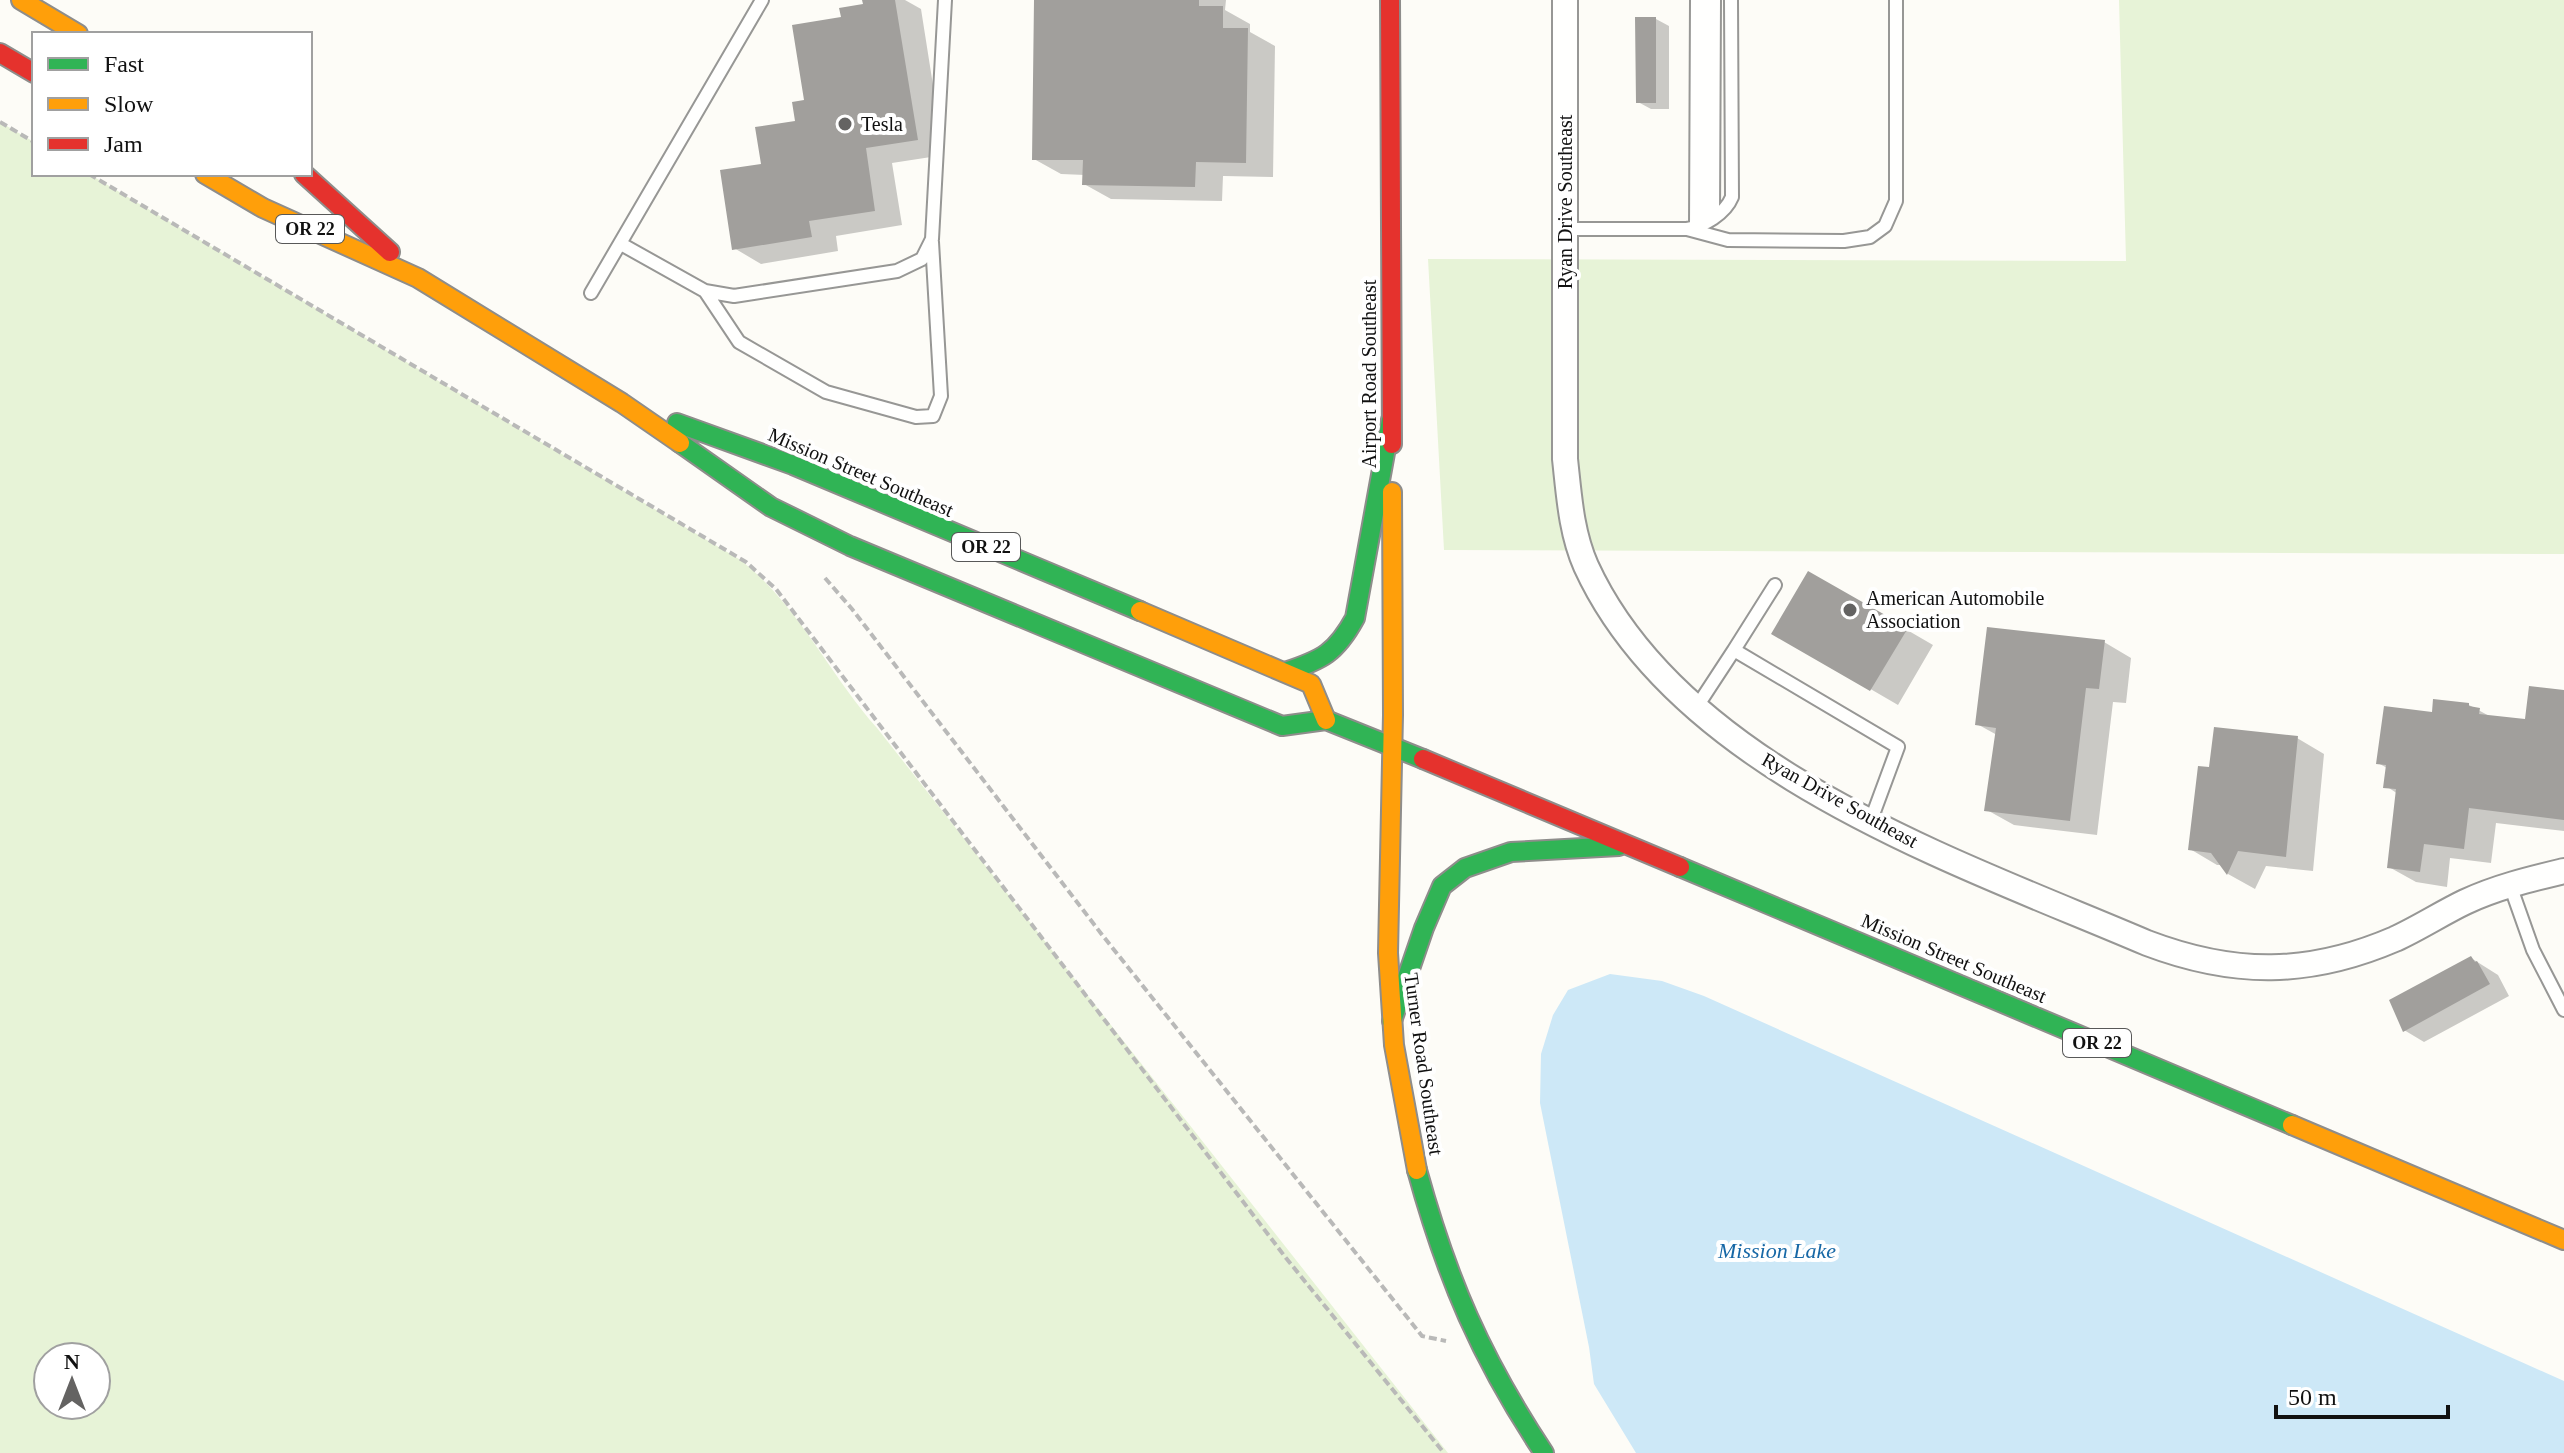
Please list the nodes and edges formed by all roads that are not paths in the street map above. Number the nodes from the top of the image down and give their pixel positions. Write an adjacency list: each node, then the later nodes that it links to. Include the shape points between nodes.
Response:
1 (21, 0): 12 (main road)
2 (762, 0): 20 (lane)
3 (945, 0): 19 (lane)
4 (1390, 0): 25 (main road, Airport Road Southeast)
5 (1565, 0): 18 (street, Ryan Drive Southeast)
6 (1697, 0): 17 (lane)
7 (1705, 0): 17 (lane)
8 (1714, 0): 17 (lane)
9 (1722, 0): 17 (lane)
10 (1731, 0): 17 (lane, via 1732,197)
11 (1896, 0): 17 (lane, via 1896,201 1885,226 1870,237 1844,241 1728,240)
12 (75, 32)
13 (0, 53): 14 (main road)
14 (32, 72)
15 (208, 176): 21 (main road, Mission Street Southeast / OR 22, via 263,208)
16 (306, 176): 21 (main road, Mission Street Southeast / OR 22)
17 (1704, 222): 18 (lane)
18 (1565, 229): 29 (street, Ryan Drive Southeast, via 1565,459 1577,541 1603,597 1641,654)
19 (932, 239): 22 (lane, via 922,259 897,271 734,296); 22 (lane, via 941,396 933,416 916,417 826,392 739,342)
20 (621, 244): 22 (lane); 23 (lane)
21 (418, 278): 24 (main road, Mission Street Southeast / OR 22)
22 (705, 291)
23 (591, 293)
24 (622, 403): 28 (main road, Mission Street Southeast / OR 22, via 793,465); 30 (main road, Mission Street Southeast / OR 22, via 771,507 850,546 1282,726)
25 (1391, 420): 28 (main road, via 1355,618 1329,656); 31 (main road, Airport Road Southeast)
26 (1775, 585): 27 (lane)
27 (1734, 650): 29 (lane); 32 (lane, via 1898,747)
28 (1285, 672): 30 (main road, Mission Street Southeast / OR 22, via 1311,684)
29 (1696, 708): 32 (street, Ryan Drive Southeast, via 1760,757)
30 (1326, 720): 31 (main road, Mission Street Southeast / OR 22)
31 (1392, 748): 33 (main road, Mission Street Southeast / OR 22); 37 (main road, Turner Road Southeast)
32 (1871, 820): 35 (street, Ryan Drive Southeast, via 2134,938 2215,964 2296,967 2344,958)
33 (1630, 845): 37 (main road, OR 22, via 1511,852 1465,868 1442,886); 38 (main road, Mission Street Southeast / OR 22)
34 (2564, 871): 35 (street, Ryan Drive Southeast)
35 (2510, 885): 36 (lane, via 2533,950)
36 (2564, 1010)
37 (1392, 1021): 39 (main road, Turner Road Southeast, via 1406,1128 1452,1283 1479,1349)
38 (2564, 1240)
39 (1544, 1453)

